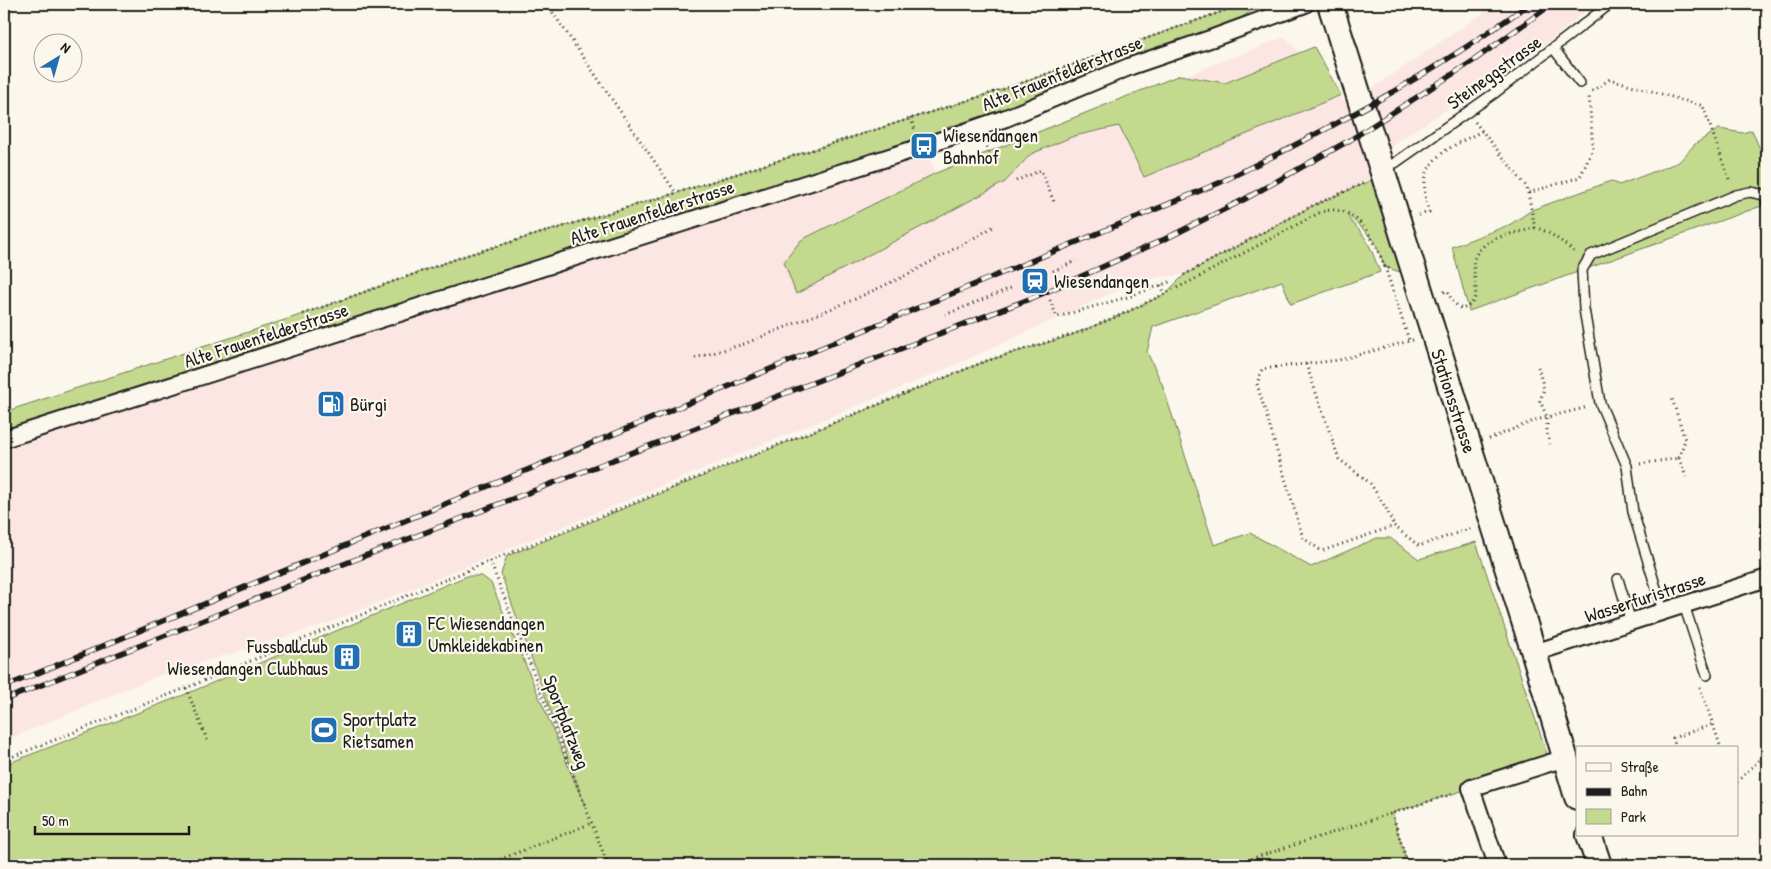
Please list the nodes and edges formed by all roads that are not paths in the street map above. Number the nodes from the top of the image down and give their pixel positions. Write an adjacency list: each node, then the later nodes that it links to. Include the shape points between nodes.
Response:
1 (1305, 4): 8 (street, Alte Frauenfelderstrasse, via 1131,66 1006,118 924,146)
2 (1330, 4): 14 (main road, Stationsstrasse)
3 (1610, 4): 4 (lane, Steineggstrasse)
4 (1554, 49): 5 (lane); 6 (lane, Steineggstrasse)
5 (1580, 84)
6 (1395, 163)
7 (1767, 203): 12 (lane, via 1765,195 1750,192 1736,195 1591,255 1582,270 1584,309 1600,403 1628,466 1633,512)
8 (4, 439)
9 (1767, 578): 11 (street, Wasserfuristrasse)
10 (1618, 579): 13 (lane)
11 (1684, 605): 12 (street, Wasserfuristrasse); 15 (lane)
12 (1663, 611): 13 (street, Wasserfuristrasse)
13 (1631, 622): 14 (street, Wasserfuristrasse)
14 (1534, 653): 16 (main road, Stationsstrasse)
15 (1707, 675)
16 (1565, 758): 17 (main road, Stationsstrasse); 19 (street, via 1471,788)
17 (1576, 794)
18 (1589, 836): 20 (main road)
19 (1497, 865)
20 (1599, 865)

